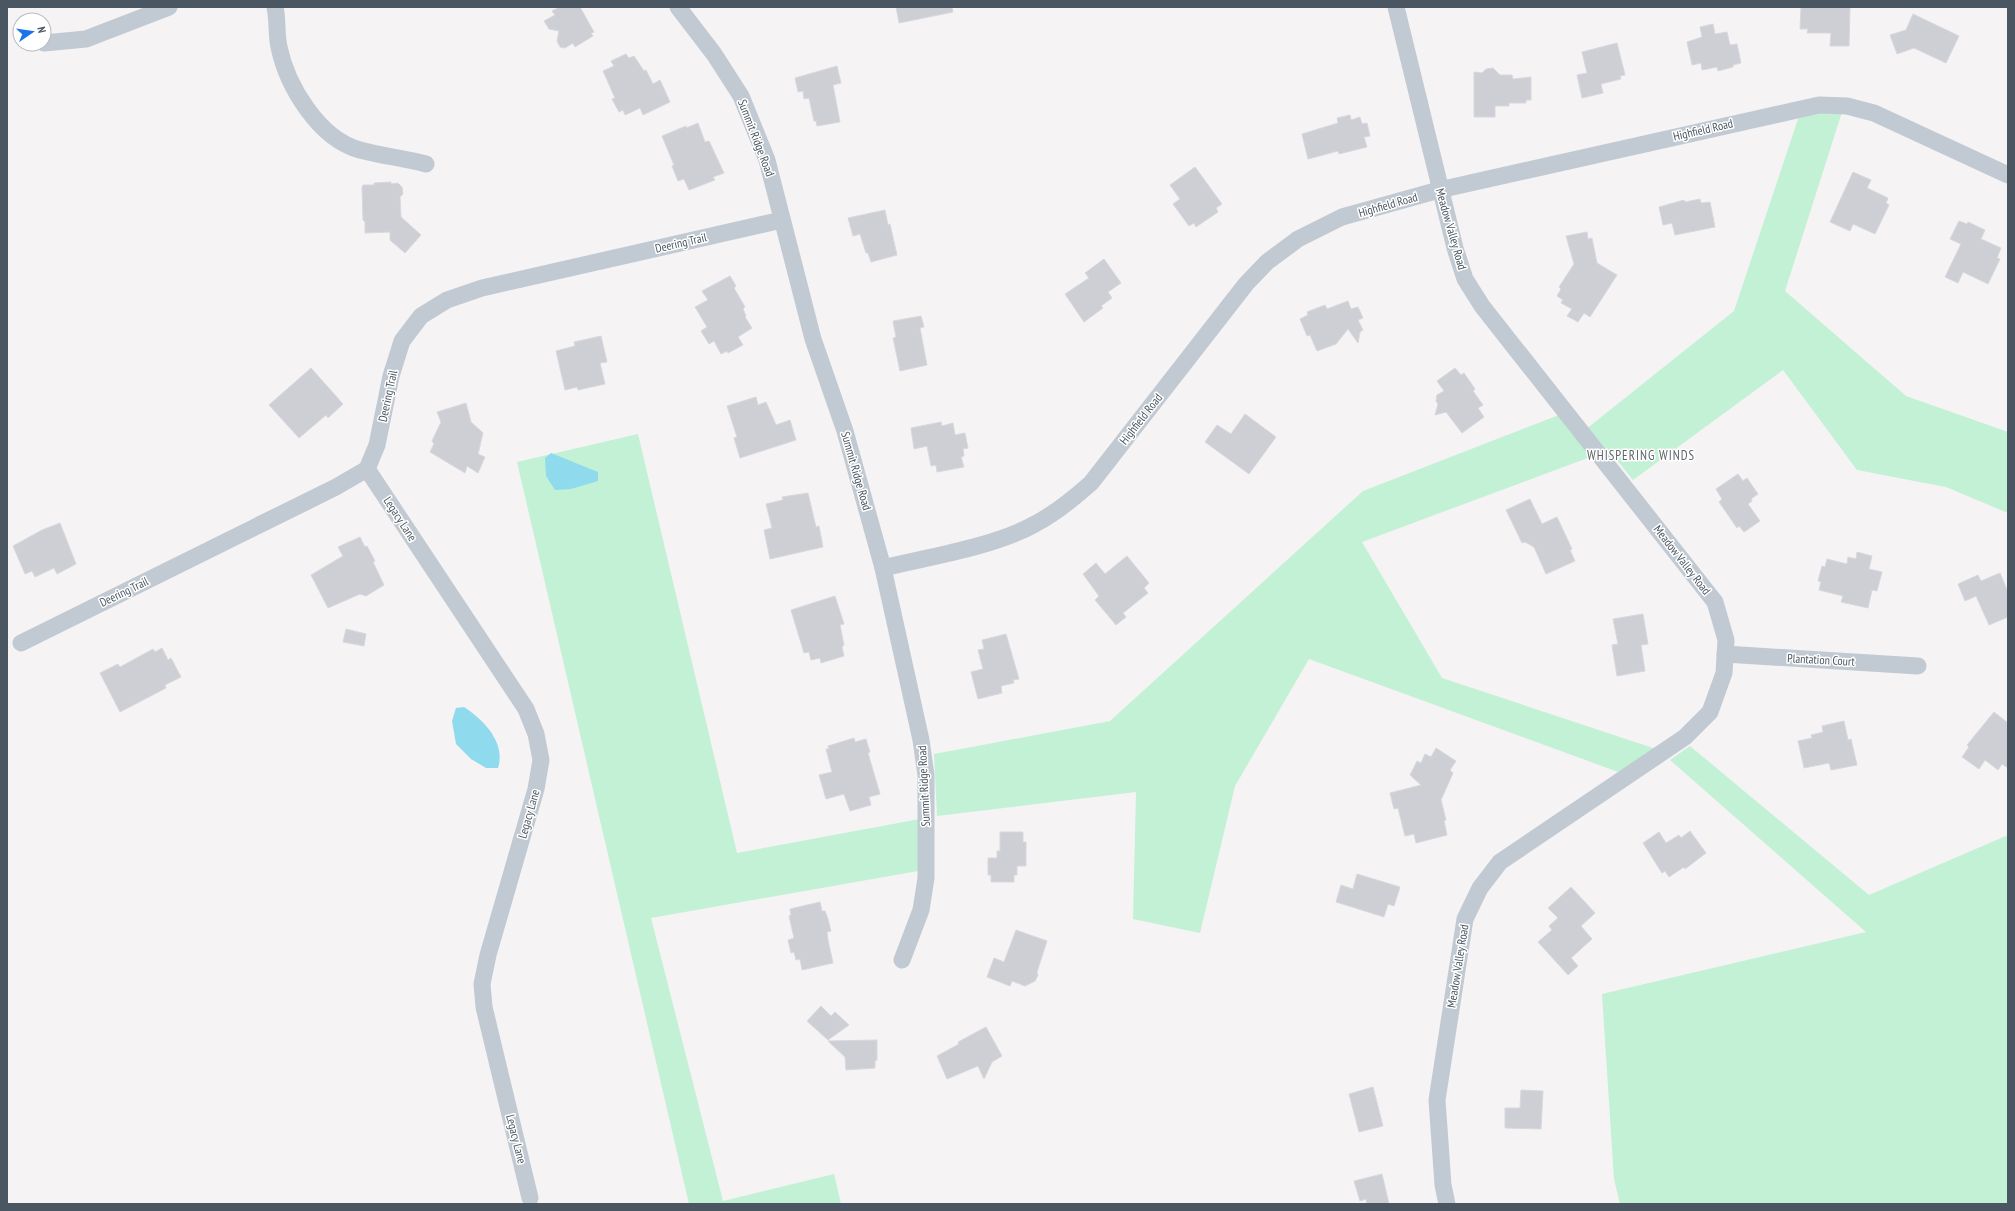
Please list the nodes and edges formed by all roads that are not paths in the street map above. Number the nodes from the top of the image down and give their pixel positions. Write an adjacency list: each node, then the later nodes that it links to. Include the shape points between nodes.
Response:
1 (168, 7): 5 (street, via 86,39)
2 (275, 7): 6 (street, via 279,47 290,78 312,117 339,141 359,150)
3 (678, 7): 9 (street, Summit Ridge Road, via 714,54 741,96 767,160)
4 (1396, 7): 8 (street, Meadow Valley Road)
5 (52, 42)
6 (426, 164)
7 (2008, 174): 8 (street, Highfield Road, via 1874,113 1847,106 1819,105 1791,109)
8 (1439, 190): 11 (street, Highfield Road, via 1342,217 1298,239 1267,262 1246,284 1091,483 1066,505 1033,525 1004,537); 13 (street, Meadow Valley Road, via 1465,279 1482,306 1715,602 1726,640)
9 (782, 220): 10 (street, Deering Trail, via 482,288 447,300 421,316 402,342 391,376 377,445); 11 (street, Summit Ridge Road, via 813,340 845,432)
10 (367, 469): 12 (street, Deering Trail, via 336,487); 16 (street, Legacy Lane, via 526,709 536,734 541,760 536,789 482,984 484,1007)
11 (883, 568): 15 (street, Summit Ridge Road, via 921,740 926,775 926,878 921,910)
12 (21, 643)
13 (1725, 654): 14 (street, Plantation Court); 17 (street, Meadow Valley Road, via 1724,673 1710,712 1685,737 1500,862 1480,888 1465,919 1437,1100 1443,1185)
14 (1918, 666)
15 (902, 960)
16 (530, 1198)
17 (1447, 1204)

